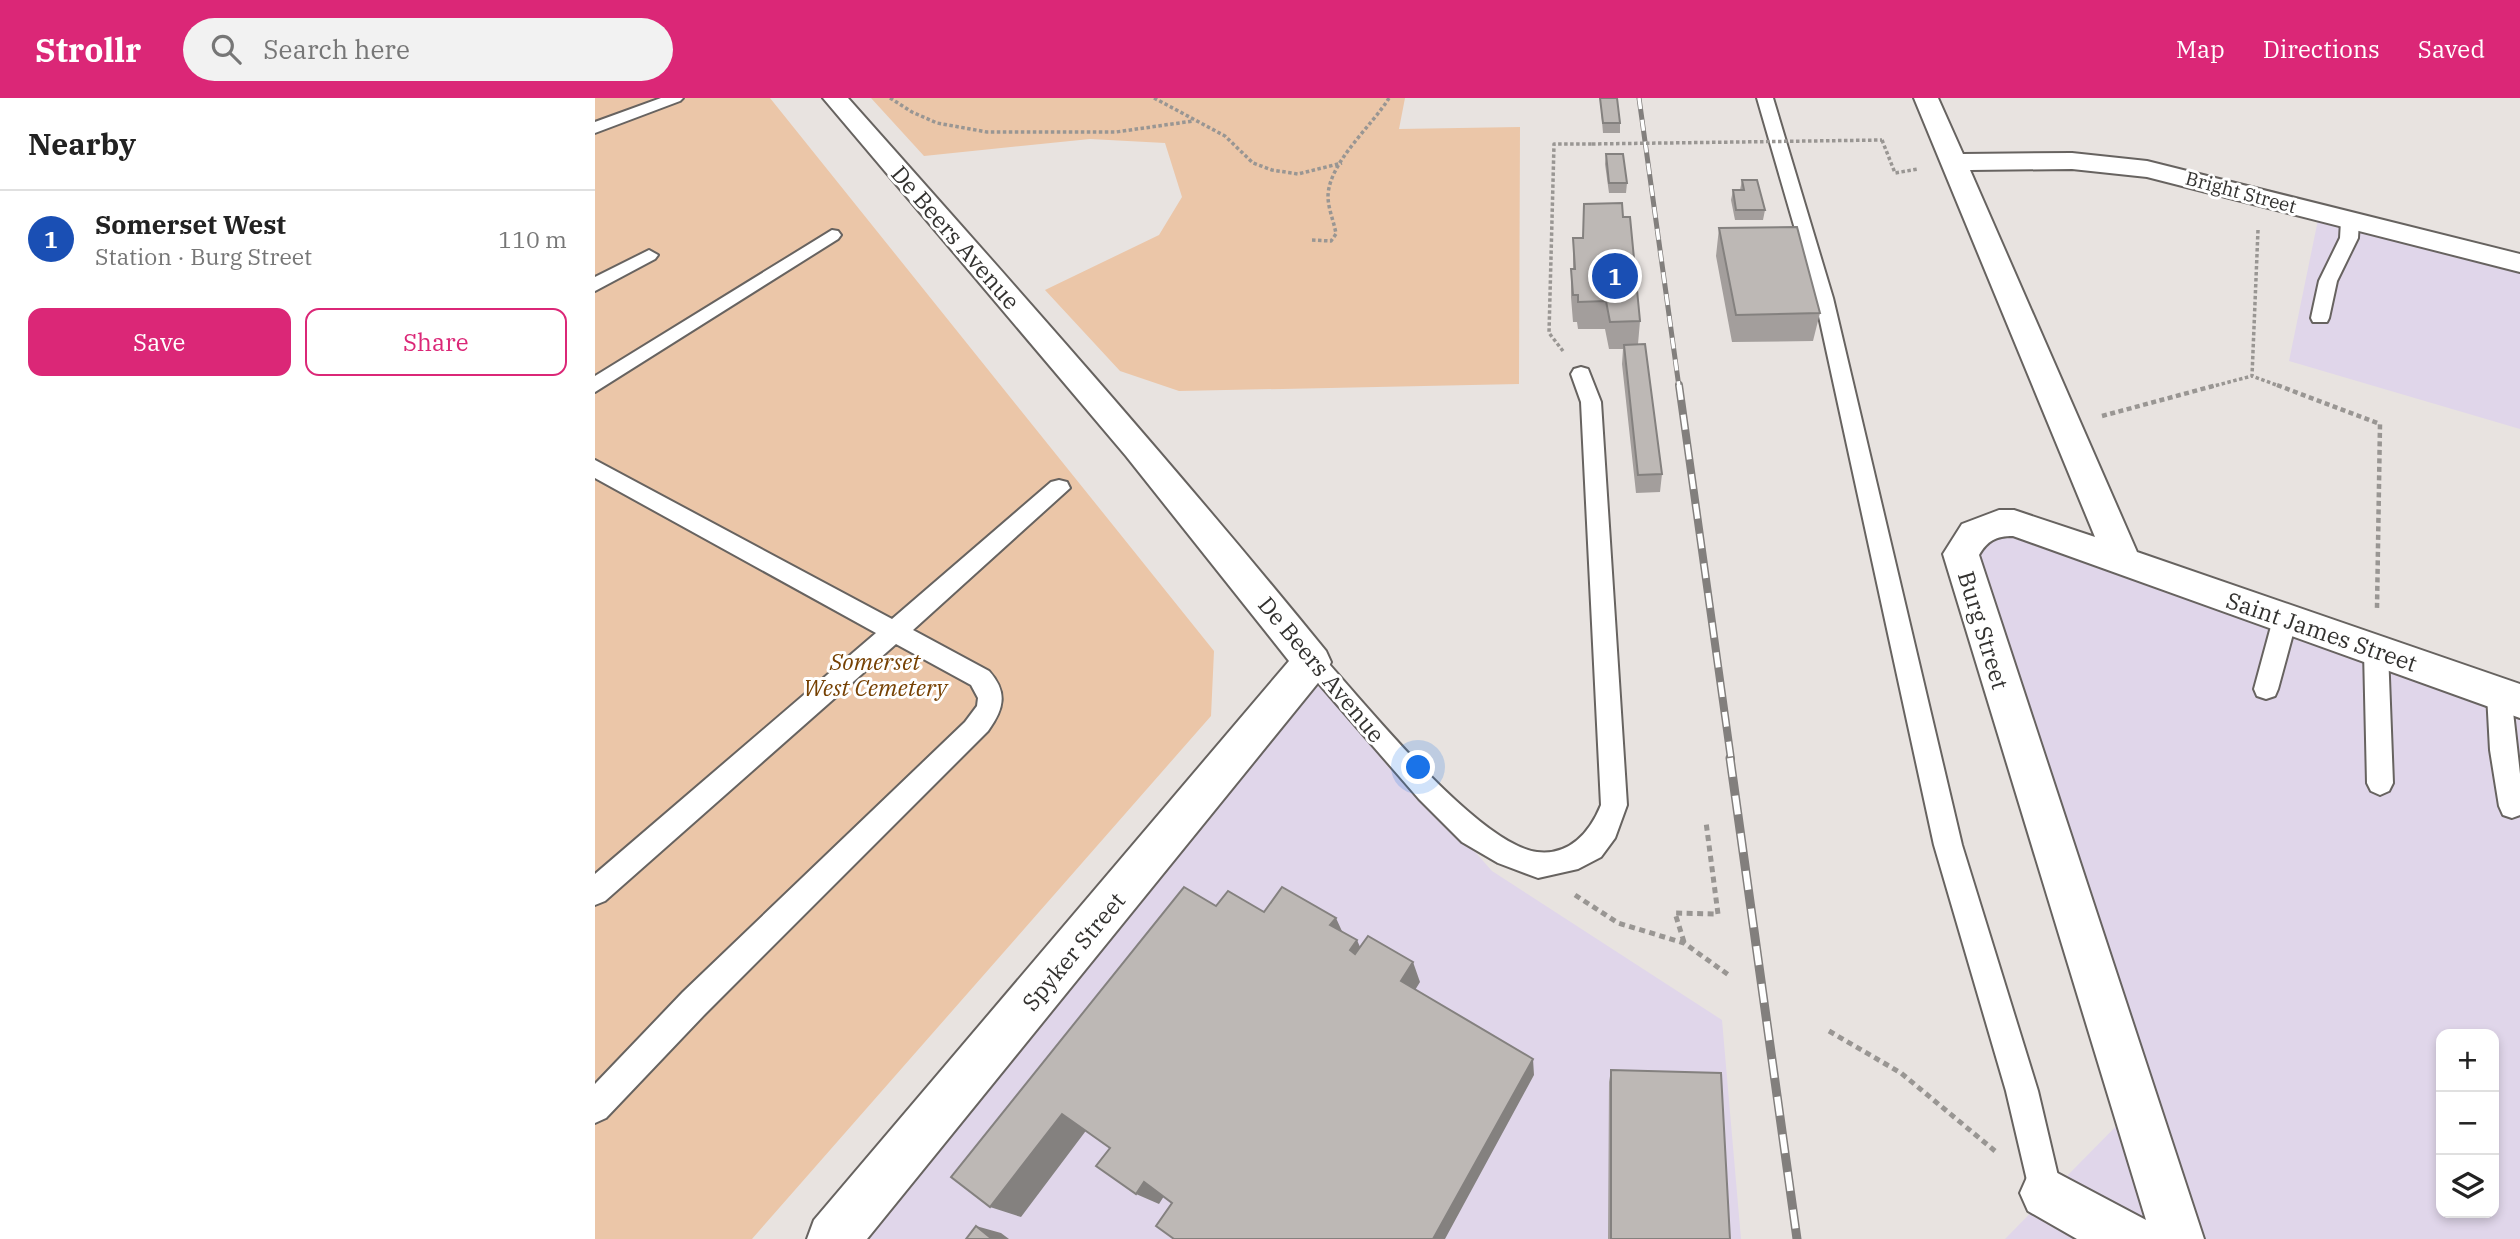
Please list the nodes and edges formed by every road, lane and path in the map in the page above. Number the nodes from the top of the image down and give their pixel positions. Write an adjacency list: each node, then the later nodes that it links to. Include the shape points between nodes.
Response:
1 (675, 98): 9 (lane)
2 (835, 98): 31 (street, De Beers Avenue, via 1109,413)
3 (890, 98): 8 (path, via 939,124 1001,133 1140,132)
4 (1154, 98): 8 (path)
5 (1389, 98): 12 (path)
6 (1765, 98): 43 (lane, via 1824,298 1948,845 2022,1091)
7 (1926, 98): 11 (street)
8 (1193, 121): 12 (path, via 1225,136 1253,163 1272,170 1298,174)
9 (595, 128)
10 (1882, 140): 21 (path, bridge, via 1554,144 1549,333)
11 (1955, 162): 13 (street, Bright Street, via 2121,165); 24 (street)
12 (1342, 163): 16 (path, via 1329,189 1336,234 1331,241)
13 (2260, 197): 14 (street, Bright Street); 22 (path)
14 (2350, 221): 18 (street, Bright Street); 20 (lane, via 2349,238 2328,281)
15 (832, 235): 23 (lane)
16 (1312, 240)
17 (649, 255): 19 (lane)
18 (2520, 264)
19 (595, 285)
20 (2320, 317)
21 (1581, 374): 37 (lane, via 1591,402 1614,805 1591,848 1568,860)
22 (2252, 376): 24 (path); 30 (path, via 2380,424)
23 (595, 385)
24 (2067, 425): 27 (street)
25 (595, 468): 29 (lane)
26 (1059, 488): 29 (lane)
27 (2123, 561): 28 (street, Saint James Street); 46 (street, Burg Street, via 2014,523 1999,523 1973,533 1961,554)
28 (2285, 619): 30 (street, Saint James Street); 32 (lane)
29 (894, 630): 38 (lane); 42 (lane, via 990,687 990,706 984,717)
30 (2376, 651): 33 (street, Saint James Street); 34 (lane)
31 (1313, 662): 37 (lane, De Beers Avenue, via 1428,791 1472,832 1508,854); 44 (street, Spyker Street)
32 (2266, 689)
33 (2510, 698): 35 (lane, via 2503,750)
34 (2381, 783)
35 (2512, 806)
36 (1706, 822): 39 (path, via 1718,914 1675,913)
37 (1538, 865): 39 (path, via 1587,905 1618,923)
38 (595, 892)
39 (1684, 943): 40 (path)
40 (1730, 976)
41 (1829, 1031): 43 (path, via 1902,1073)
42 (595, 1107)
43 (2046, 1193): 45 (street)
44 (833, 1239)
45 (2129, 1239)
46 (2178, 1239)

